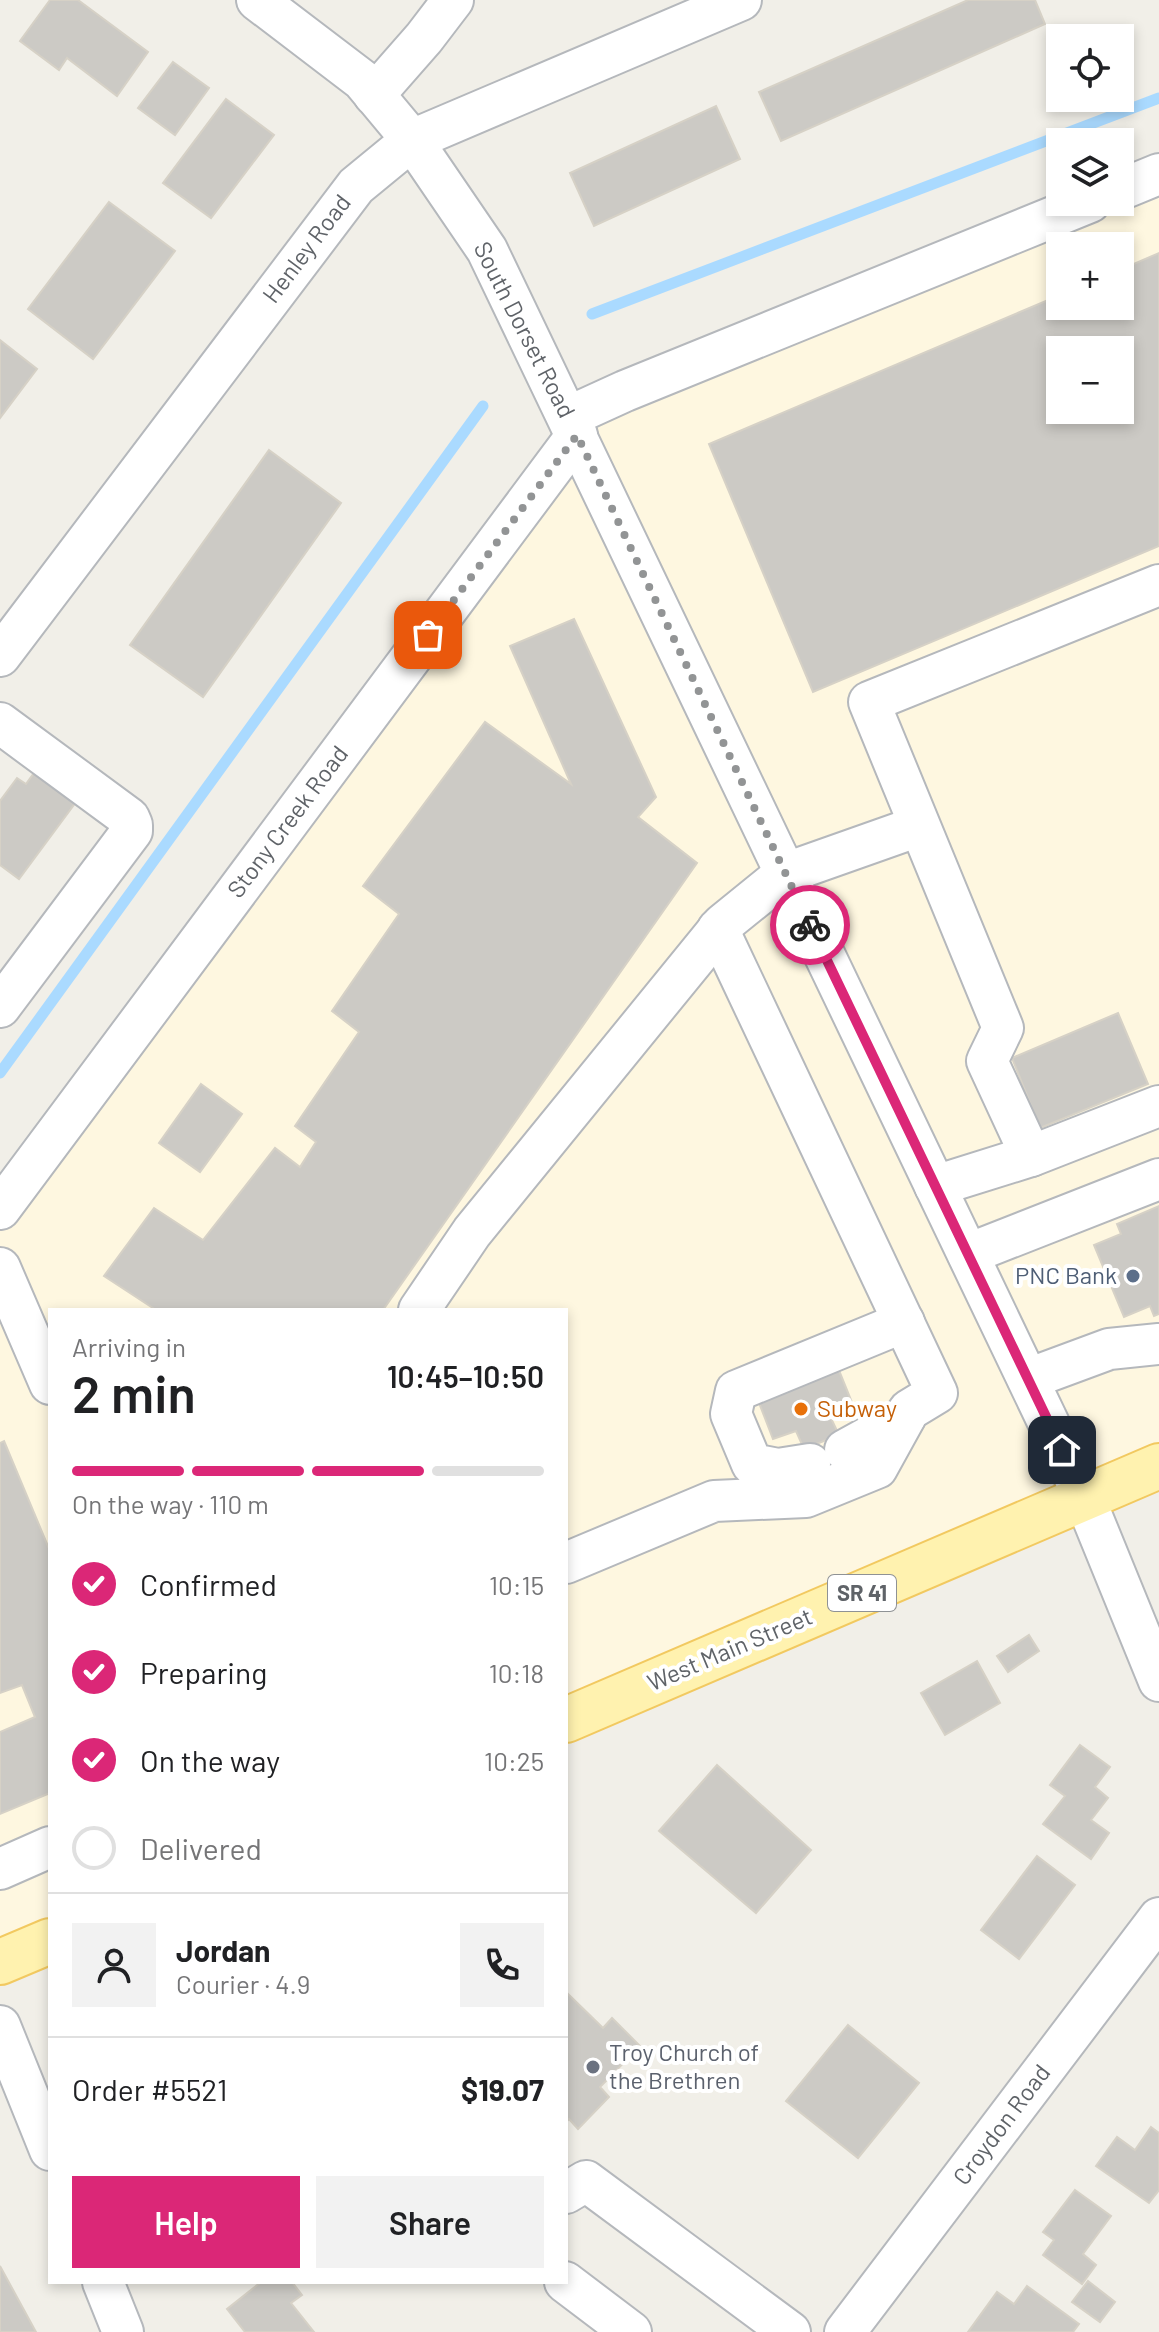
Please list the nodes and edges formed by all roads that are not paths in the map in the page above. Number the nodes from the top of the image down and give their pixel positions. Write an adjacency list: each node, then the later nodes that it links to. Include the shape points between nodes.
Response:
1 (257, 0): 4 (street, South Dorset Road, via 362,80)
2 (453, 0): 4 (street)
3 (741, 0): 5 (street, Henley Road)
4 (374, 95): 5 (street, South Dorset Road)
5 (412, 140): 9 (street, South Dorset Road, via 487,250); 11 (street, Henley Road, via 356,186)
6 (1159, 174): 7 (street)
7 (1134, 184)
8 (1055, 216): 9 (street, via 653,379)
9 (572, 426): 14 (street, South Dorset Road); 21 (street, Stony Creek Road)
10 (1159, 585): 13 (street, via 869,702)
11 (0, 656)
12 (0, 723): 16 (street, via 132,825)
13 (919, 826): 14 (street); 18 (street, via 1003,1028 987,1061)
14 (786, 873): 15 (street); 20 (street, South Dorset Road)
15 (718, 929): 24 (street, via 472,1232); 25 (street)
16 (0, 1007)
17 (1159, 1106): 18 (street)
18 (1031, 1156): 20 (street)
19 (1159, 1179): 22 (street)
20 (935, 1186): 22 (street, South Dorset Road)
21 (0, 1209)
22 (968, 1254): 28 (street, South Dorset Road)
23 (0, 1268): 27 (street)
24 (420, 1308)
25 (904, 1322): 29 (street, via 937,1393); 29 (street, via 736,1391 731,1414 752,1464 778,1469 827,1457)
26 (1159, 1344): 28 (street, via 1109,1349)
27 (46, 1365)
28 (1028, 1379): 31 (street, South Dorset Road)
29 (905, 1417): 32 (street, via 877,1468 806,1497 714,1501)
30 (1159, 1466): 31 (main road, West Main Street / SR 41)
31 (1084, 1497): 33 (street, South Dorset Road); 34 (main road, West Main Street / SR 41)
32 (568, 1562)
33 (1159, 1681)
34 (568, 1719)
35 (48, 1848): 36 (street)
36 (0, 1869)
37 (1159, 1918): 48 (street, Croydon Road)
38 (48, 1941): 39 (main road)
39 (3, 1952)
40 (0, 2026): 41 (street)
41 (48, 2145)
42 (568, 2192): 47 (street, via 586,2181)
43 (104, 2284): 45 (street)
44 (568, 2284): 46 (street)
45 (123, 2332)
46 (631, 2332)
47 (790, 2332)
48 (845, 2332)

